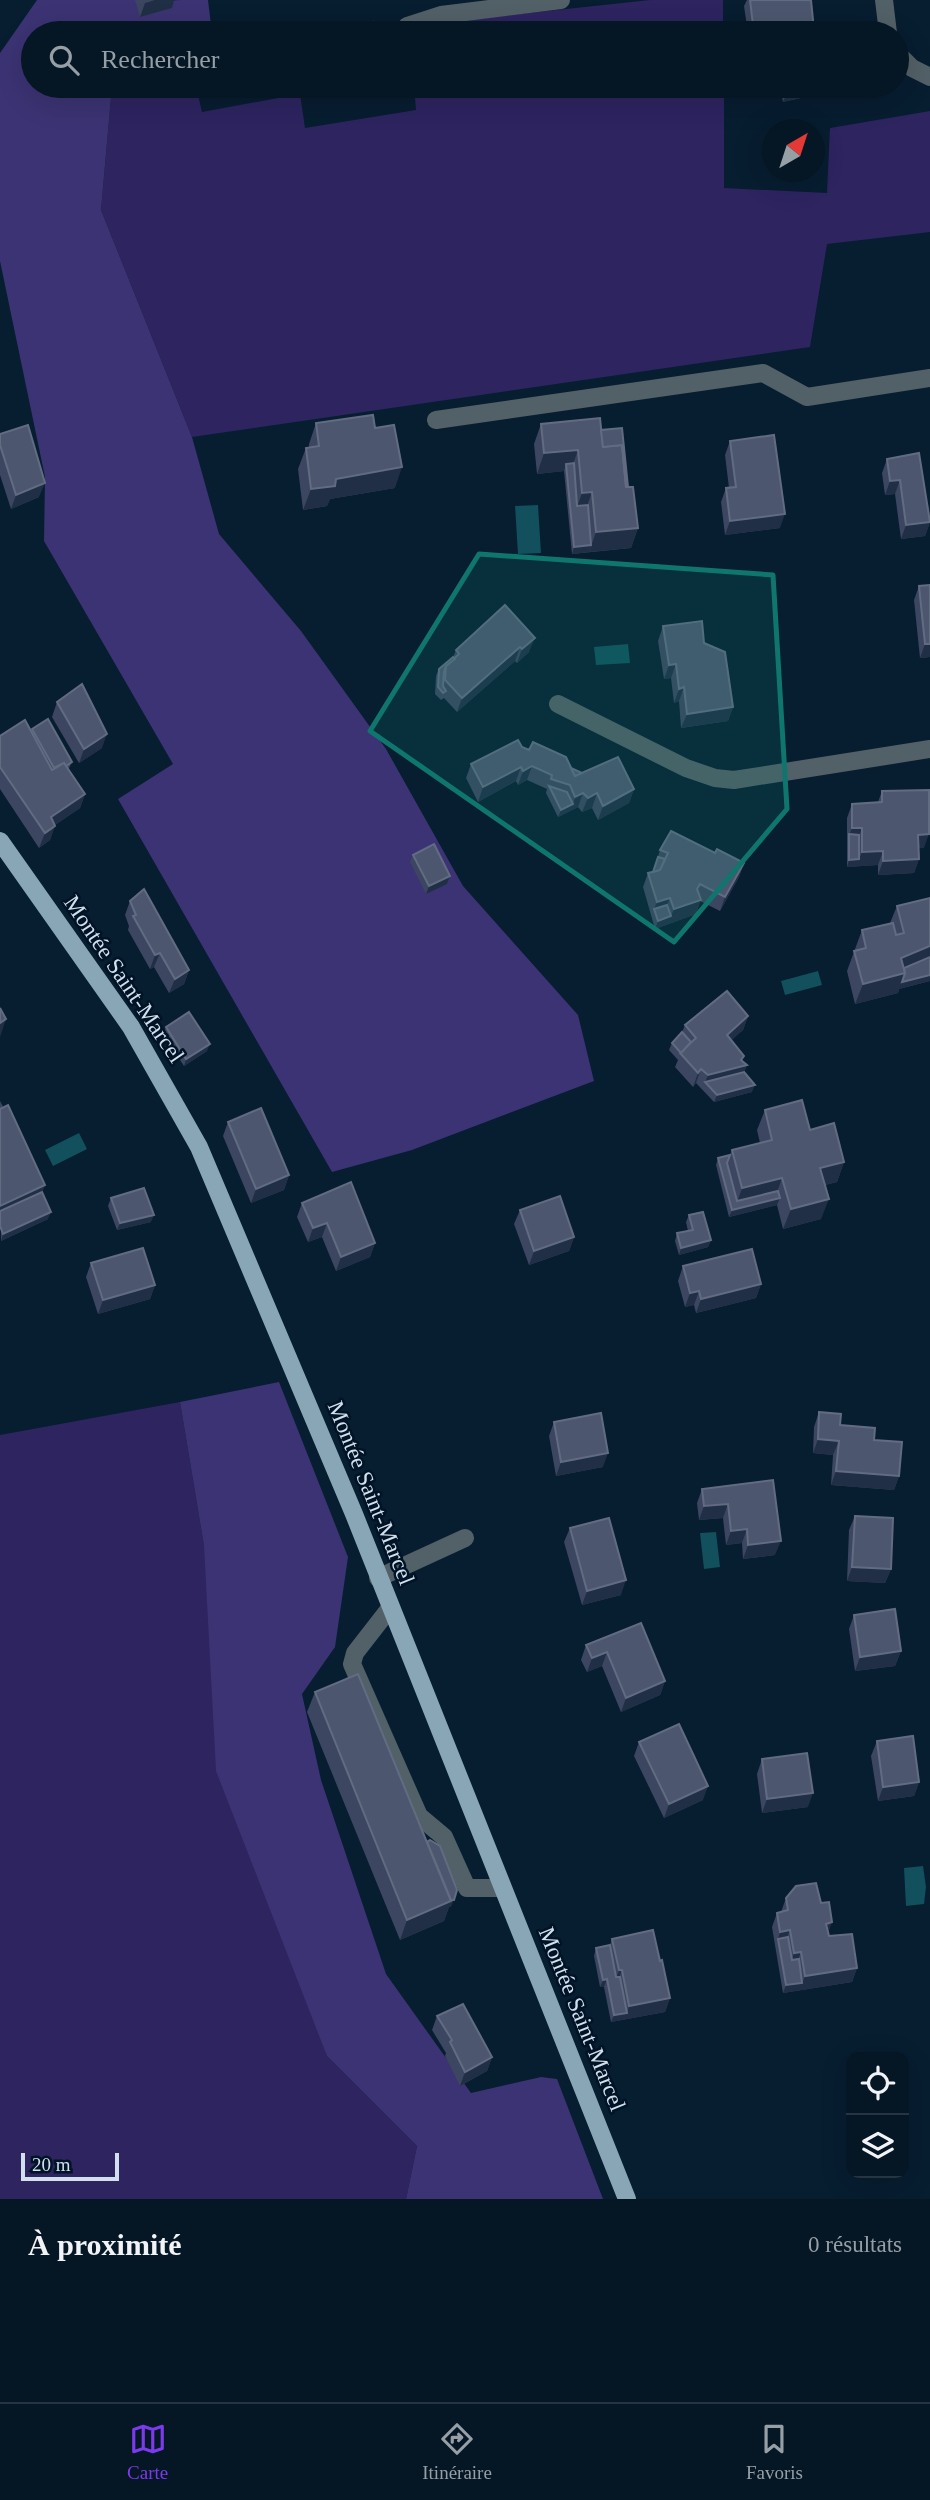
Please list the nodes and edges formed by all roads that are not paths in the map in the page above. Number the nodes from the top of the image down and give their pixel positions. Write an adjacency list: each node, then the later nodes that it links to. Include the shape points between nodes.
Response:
1 (561, 0): 3 (street)
2 (884, 0): 4 (street)
3 (423, 21)
4 (887, 21)
5 (909, 65): 6 (street)
6 (930, 77)
7 (930, 378): 8 (street, via 807,397 763,373)
8 (436, 420)
9 (558, 704): 10 (street, via 686,768 724,779)
10 (930, 749)
11 (0, 841): 13 (main road, Montée Saint-Marcel, via 131,1027 199,1147)
12 (465, 1538): 13 (street)
13 (378, 1578): 14 (main road, Montée Saint-Marcel)
14 (390, 1608): 15 (main road, Montée Saint-Marcel); 15 (street, via 355,1653 352,1664 419,1816 444,1837 467,1888)
15 (502, 1888): 16 (main road, Montée Saint-Marcel)
16 (627, 2199)

